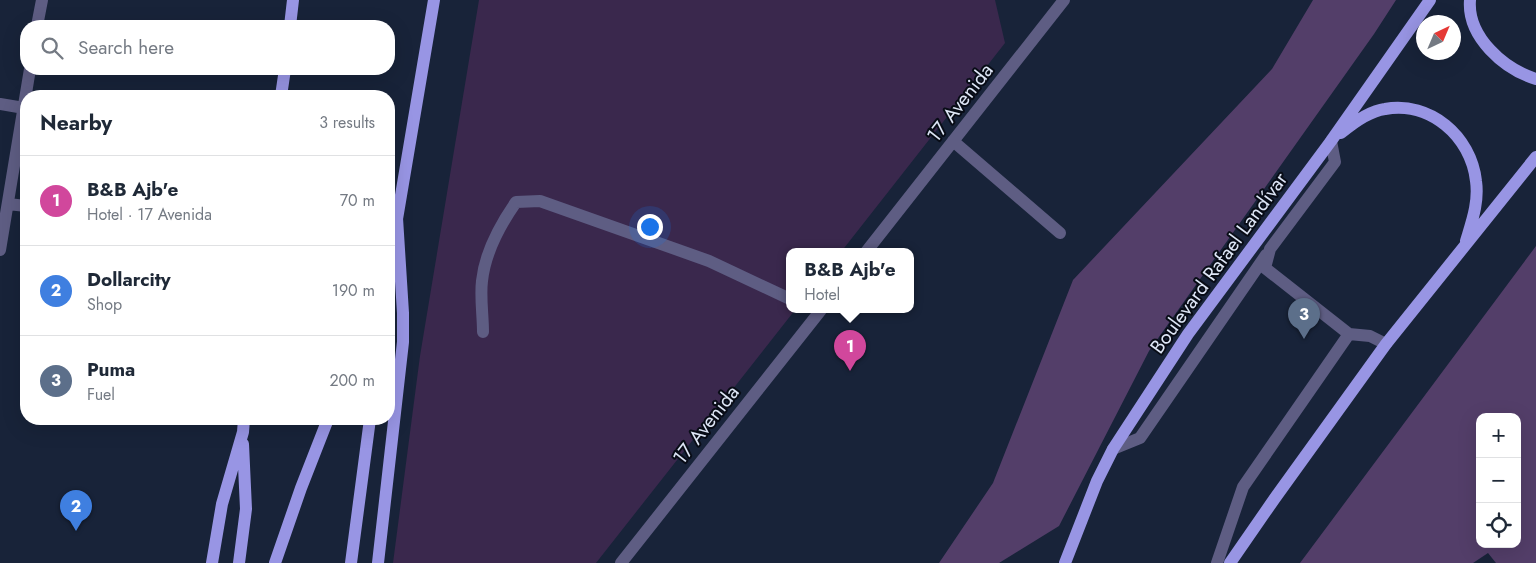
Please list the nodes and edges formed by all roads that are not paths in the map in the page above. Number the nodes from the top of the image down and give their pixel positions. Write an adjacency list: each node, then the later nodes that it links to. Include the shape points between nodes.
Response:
1 (42, 0): 7 (street)
2 (293, 0): 8 (main road)
3 (434, 0): 22 (main road)
4 (1064, 0): 17 (street, 17 Avenida)
5 (1430, 0): 18 (main road, Boulevard Rafael Landívar)
6 (1470, 0): 11 (main road, via 1470,19 1483,41 1517,72)
7 (38, 20)
8 (291, 20)
9 (29, 75): 12 (street)
10 (283, 75): 13 (main road)
11 (1536, 79)
12 (27, 90)
13 (281, 90)
14 (0, 104): 15 (street)
15 (20, 107)
16 (20, 132): 20 (street)
17 (953, 141): 25 (street); 26 (street, 17 Avenida)
18 (1331, 141): 27 (main road, via 1352,124 1382,109 1402,107 1420,111 1446,124 1471,158 1476,181 1476,205); 28 (street, via 1335,162); 40 (main road, Boulevard Rafael Landívar, via 1188,334)
19 (1536, 157): 27 (main road)
20 (8, 204): 21 (street); 29 (street)
21 (20, 205)
22 (397, 218): 23 (main road); 24 (main road); 35 (main road, via 403,342)
23 (395, 223)
24 (395, 233)
25 (1060, 233)
26 (869, 248)
27 (1464, 248): 34 (main road)
28 (1270, 249): 33 (street, via 1265,268); 40 (street, via 1140,438)
29 (0, 250)
30 (786, 297): 32 (street, via 709,261 540,200 516,202 490,248 482,280)
31 (818, 313): 46 (street, 17 Avenida)
32 (483, 332)
33 (1349, 334): 34 (street, via 1370,336); 48 (street, via 1244,487)
34 (1386, 344): 49 (main road)
35 (395, 413)
36 (243, 425): 41 (main road, via 222,504); 42 (main road, via 246,509)
37 (326, 425): 43 (main road)
38 (369, 425): 44 (main road)
39 (394, 425): 45 (main road)
40 (1113, 449): 47 (main road, Boulevard Rafael Landívar)
41 (212, 563)
42 (239, 563)
43 (275, 563)
44 (351, 563)
45 (378, 563)
46 (621, 563)
47 (1065, 563)
48 (1217, 563)
49 (1230, 563)

